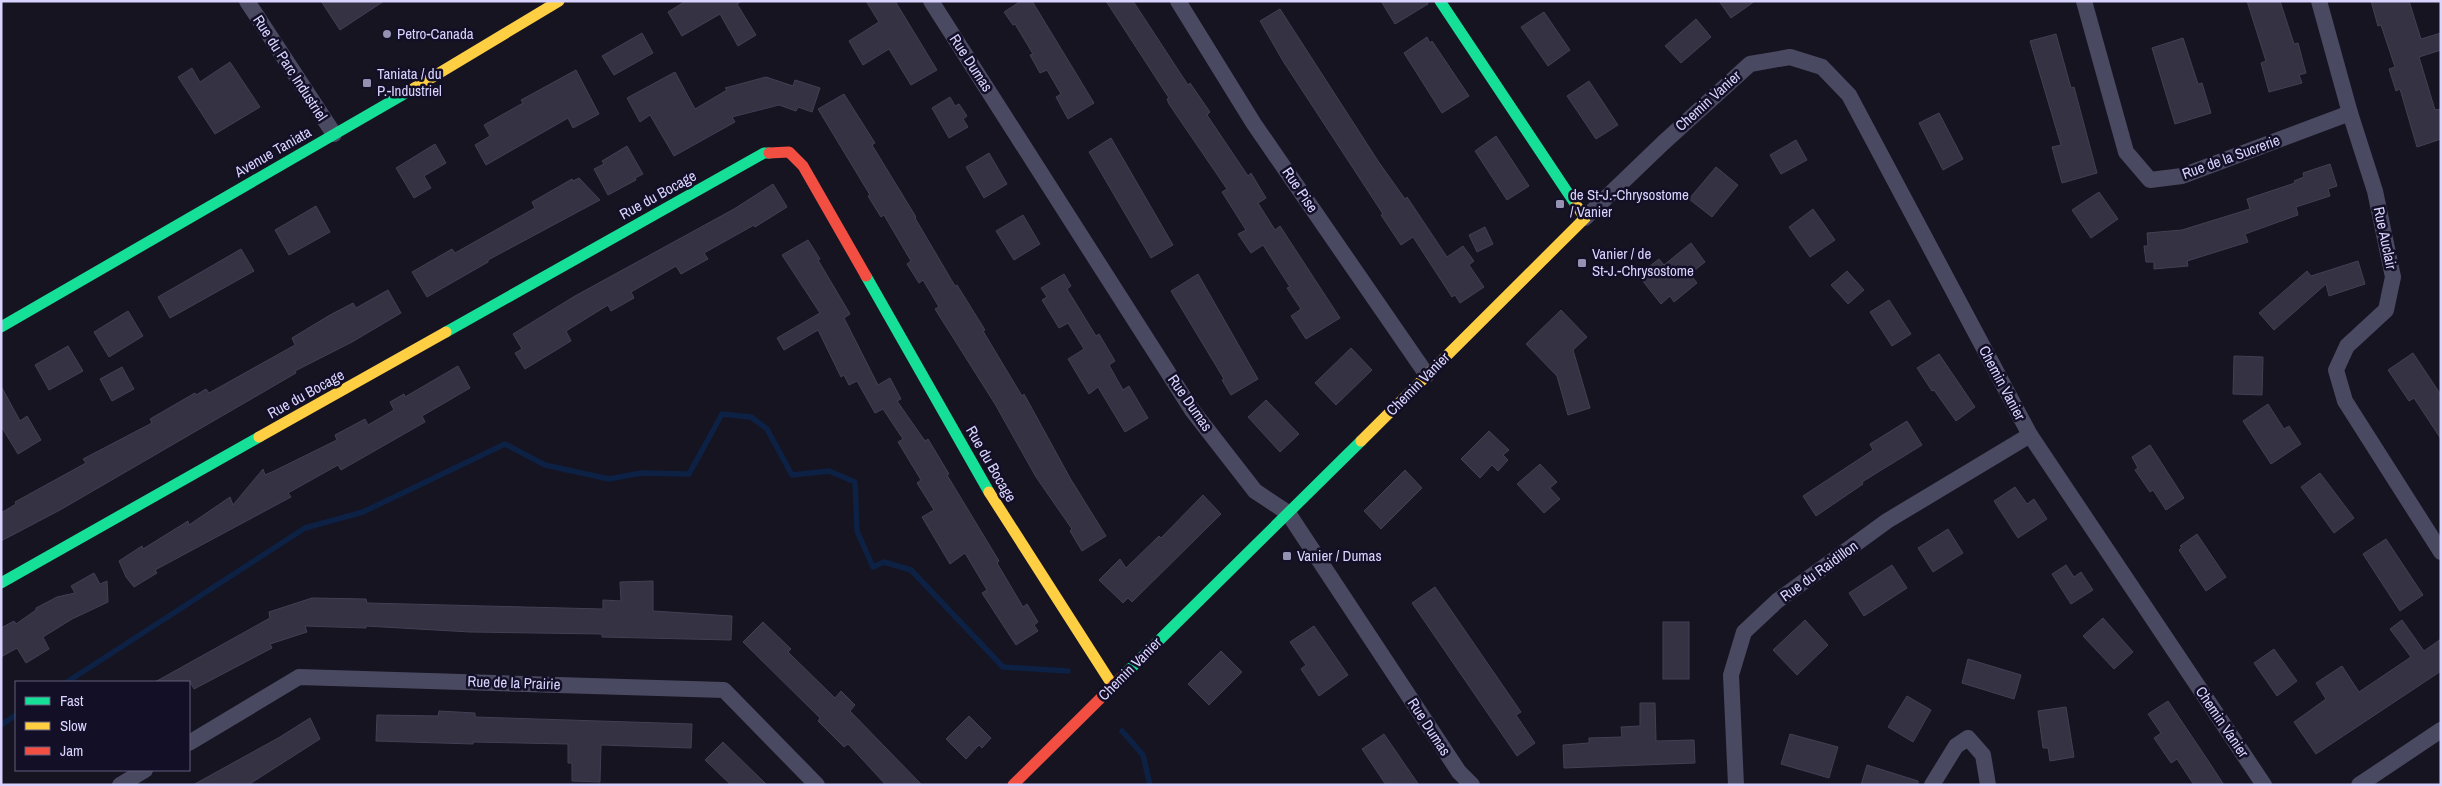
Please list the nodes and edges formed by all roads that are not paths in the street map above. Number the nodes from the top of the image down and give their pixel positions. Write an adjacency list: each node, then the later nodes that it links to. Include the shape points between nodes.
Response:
1 (247, 1): 9 (street, Rue du Parc Industriel)
2 (559, 1): 9 (street, Avenue Taniata)
3 (932, 1): 14 (street, Rue Dumas, via 1192,410 1255,491)
4 (1178, 1): 12 (street, Rue Pise, via 1254,124)
5 (1440, 1): 10 (street)
6 (2084, 1): 8 (street, Rue de la Sucrerie, via 2126,152 2150,180 2182,176)
7 (2319, 1): 8 (street, Rue Auclair)
8 (2350, 112): 15 (street, Rue Auclair, via 2375,191 2393,277 2386,310 2347,346 2336,370 2345,401)
9 (334, 134): 11 (street, Avenue Taniata)
10 (1585, 218): 12 (street, Chemin Vanier); 13 (street, Chemin Vanier, via 1750,64 1790,57 1822,67 1849,95)
11 (1, 327)
12 (1427, 375): 14 (street, Chemin Vanier)
13 (2030, 435): 25 (street, Rue du Raidillon, via 1888,522 1777,601 1744,632 1731,675); 28 (street, Chemin Vanier)
14 (1288, 513): 17 (street, Chemin Vanier); 24 (street, Rue Dumas, via 1458,772)
15 (2441, 552)
16 (1, 583): 17 (street, Rue du Bocage, via 764,153 789,152 803,166 996,506)
17 (1113, 686): 23 (street, Chemin Vanier)
18 (2441, 730): 29 (street)
19 (190, 742): 22 (street, Rue de la Prairie, via 299,677 724,690)
20 (142, 771): 21 (street)
21 (120, 785)
22 (817, 785)
23 (1013, 785)
24 (1472, 785)
25 (1736, 785)
26 (1932, 785): 27 (street, via 1956,746 1968,738 1983,755)
27 (1988, 785)
28 (2264, 785)
29 (2359, 785)

